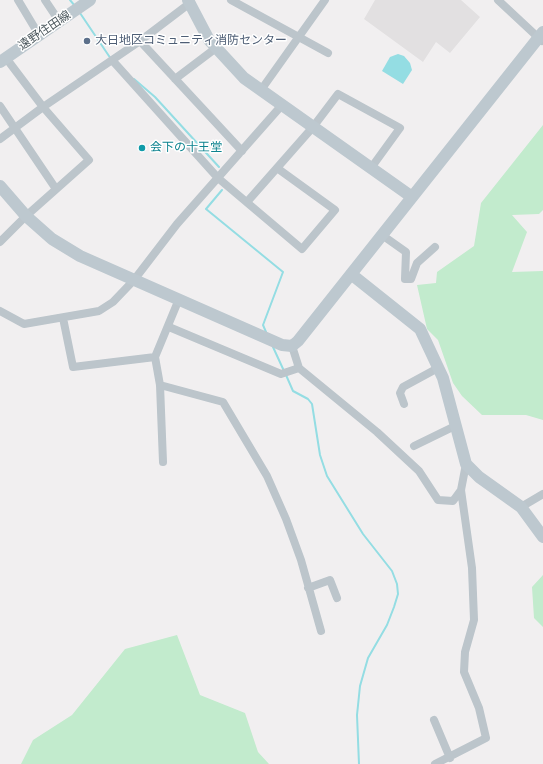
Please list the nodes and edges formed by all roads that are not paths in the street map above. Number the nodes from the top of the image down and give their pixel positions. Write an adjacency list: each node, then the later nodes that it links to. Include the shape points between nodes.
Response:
1 (18, 0): 9 (street)
2 (45, 0): 8 (street)
3 (90, 0): 8 (street, 遠野住田線)
4 (230, 0): 10 (street)
5 (325, 0): 10 (street)
6 (498, 0): 11 (street)
7 (189, 2): 12 (street); 13 (street)
8 (59, 21): 9 (street, 遠野住田線)
9 (39, 35): 15 (street, 遠野住田線)
10 (298, 37): 14 (street); 18 (street)
11 (542, 37): 31 (street)
12 (140, 41): 16 (street); 17 (street)
13 (216, 48): 17 (street); 18 (street, via 244,78)
14 (328, 53)
15 (3, 60): 21 (street)
16 (112, 60): 21 (street); 28 (street)
17 (175, 79): 25 (street)
18 (261, 90): 19 (street)
19 (282, 105): 22 (street); 25 (street)
20 (0, 106): 23 (street)
21 (43, 107): 23 (street); 30 (street, via 89,160)
22 (313, 127): 26 (street); 27 (street); 27 (street, via 338,94 400,128)
23 (15, 128): 24 (street); 30 (street)
24 (0, 139)
25 (242, 150): 28 (street)
26 (277, 168): 32 (street); 32 (street, via 335,210 302,249)
27 (371, 168): 31 (street)
28 (218, 178): 32 (street); 38 (street, via 177,224)
29 (0, 186): 33 (street)
30 (56, 189): 33 (street)
31 (412, 197): 34 (street)
32 (247, 202)
33 (26, 216): 35 (street); 38 (street, via 52,239 80,256)
34 (382, 235): 36 (street, via 406,252 405,279 411,279 417,263); 37 (street)
35 (0, 242)
36 (435, 248)
37 (351, 274): 43 (street); 46 (street, via 420,329)
38 (134, 280): 39 (street); 41 (street, via 113,302 99,311)
39 (179, 299): 42 (street); 43 (street, via 282,345)
40 (0, 311): 41 (street, via 24,324)
41 (63, 318): 44 (street, via 73,367)
42 (169, 327): 44 (street); 45 (street, via 281,374)
43 (292, 346): 45 (street)
44 (155, 357): 47 (street)
45 (299, 368): 53 (street, via 377,432 419,471 438,500 453,500)
46 (438, 368): 48 (street, via 403,387 400,393); 49 (street)
47 (160, 385): 51 (street); 57 (street, via 223,402 267,476 301,560)
48 (404, 404)
49 (455, 426): 50 (street); 52 (street)
50 (414, 446)
51 (163, 462)
52 (466, 464): 53 (street); 55 (street, via 479,478)
53 (462, 490): 61 (street, via 472,568 474,620 465,652 464,672 479,708 486,738)
54 (543, 494): 55 (street)
55 (520, 507): 56 (street)
56 (543, 537)
57 (308, 588): 58 (street, via 330,580); 59 (street)
58 (337, 598)
59 (321, 631)
60 (434, 720): 61 (street)
61 (450, 758): 62 (street)
62 (435, 764)

